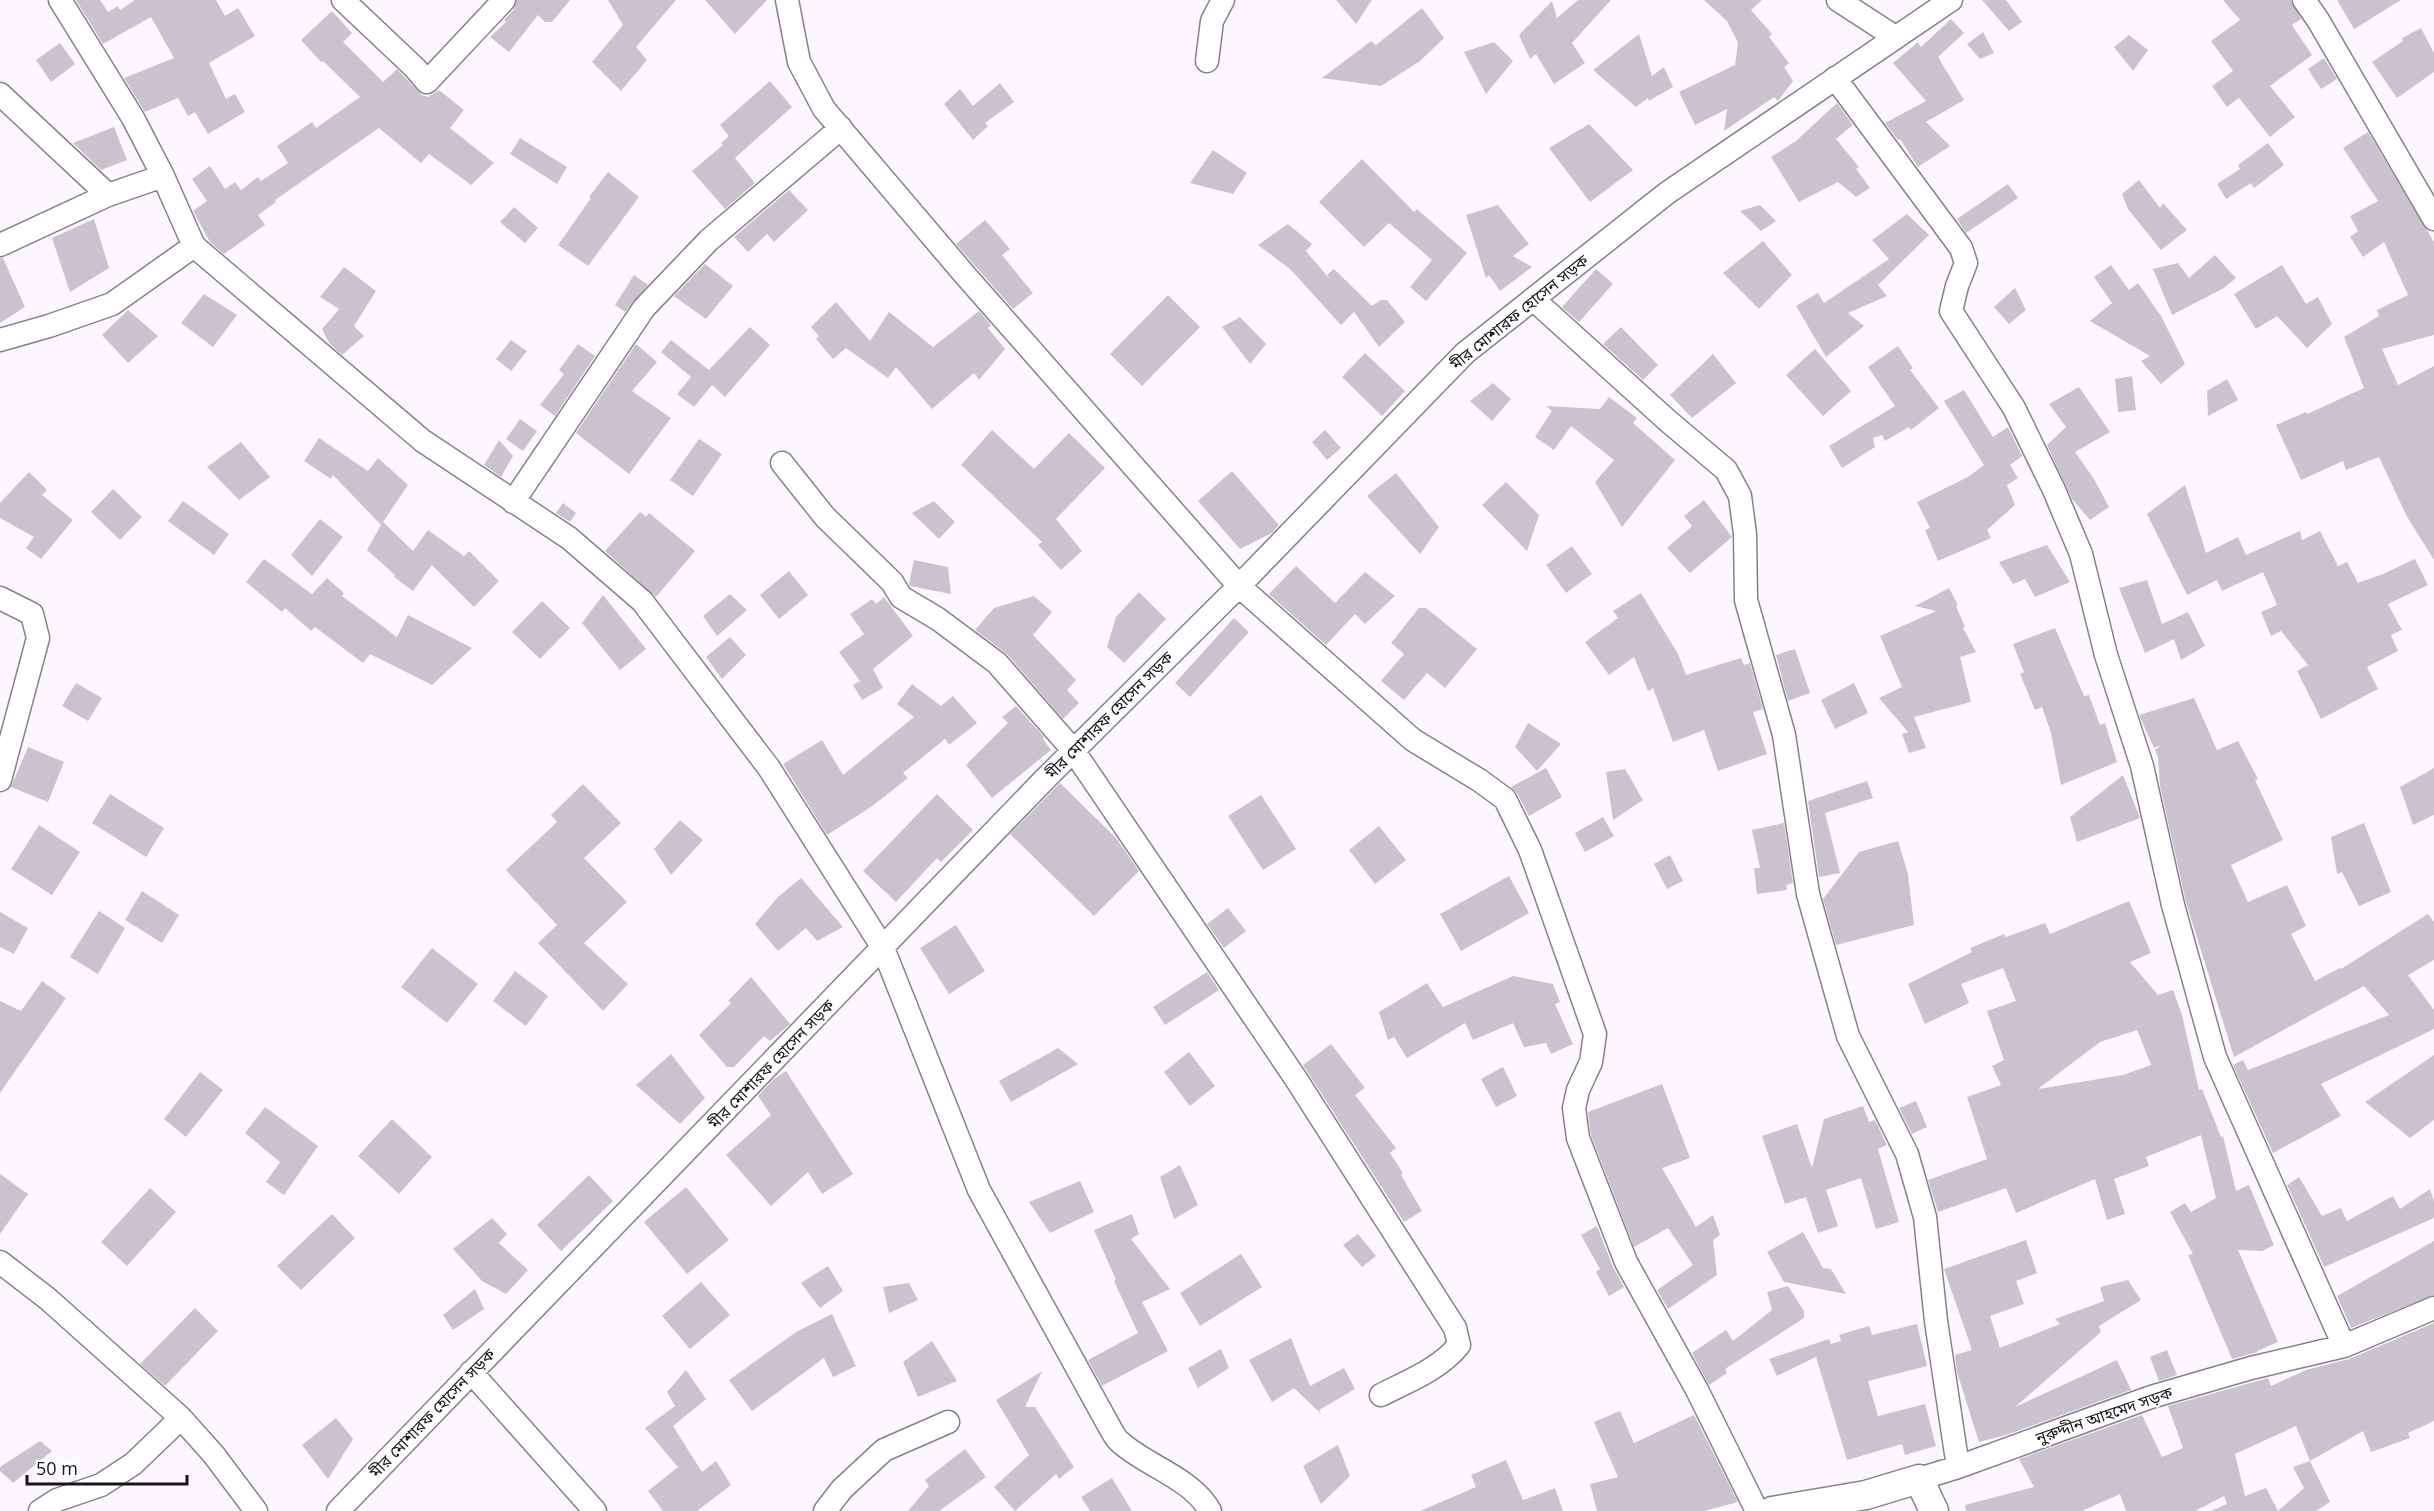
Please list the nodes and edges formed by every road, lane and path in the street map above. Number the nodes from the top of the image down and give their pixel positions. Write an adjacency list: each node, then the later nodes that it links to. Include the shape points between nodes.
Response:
1 (60, 0): 14 (street, via 133,118)
2 (343, 0): 3 (street, via 427,81)
3 (504, 0)
4 (787, 0): 13 (street, via 799,62 825,109)
5 (1223, 0): 10 (street, via 1212,21)
6 (1838, 0): 9 (street)
7 (1951, 0): 9 (street, মীর মোশারফ হোসেন সড়ক)
8 (2304, 0): 16 (street)
9 (1895, 37): 11 (street, মীর মোশারফ হোসেন সড়ক)
10 (1207, 61)
11 (1835, 78): 19 (street, মীর মোশারফ হোসেন সড়ক, via 1667,193); 30 (street, via 1961,248 1966,263 1951,311 2014,408 2055,490 2081,554 2106,655 2142,766 2173,904 2215,1057)
12 (0, 94): 15 (street)
13 (841, 128): 22 (street, via 709,240 644,308); 23 (street)
14 (163, 176): 15 (street); 18 (street)
15 (108, 195): 17 (street)
16 (2434, 219)
17 (0, 245)
18 (194, 246): 20 (street, via 112,304); 22 (street, via 423,441)
19 (1533, 299): 23 (street, মীর মোশারফ হোসেন সড়ক, via 1465,353); 35 (street, via 1726,470 1740,496 1746,600 1784,735 1808,894 1848,1036 1907,1154 1925,1217)
20 (0, 340)
21 (782, 464): 25 (street, via 825,517 892,582 901,597 997,663)
22 (513, 502): 27 (street, via 568,538 642,601 769,768)
23 (1239, 586): 25 (street, মীর মোশারফ হোসেন সড়ক); 43 (street, via 1413,740 1505,799 1530,850 1595,1034 1591,1062 1574,1108 1578,1138 1626,1262 1697,1390)
24 (0, 598): 26 (street, via 32,614 38,638)
25 (1073, 750): 27 (street, মীর মোশারফ হোসেন সড়ক); 32 (street, via 1296,1079 1455,1328 1459,1344 1450,1356)
26 (0, 780)
27 (883, 948): 31 (street, মীর মোশারফ হোসেন সড়ক); 42 (street, via 979,1190 1109,1426 1118,1441 1184,1485)
28 (0, 1262): 33 (street, via 48,1299)
29 (2434, 1308): 30 (street, নুরুদ্দীন আহমেদ সড়ক)
30 (2344, 1346): 35 (street, নুরুদ্দীন আহমেদ সড়ক, via 2151,1397)
31 (471, 1372): 39 (street, মীর মোশারফ হোসেন সড়ক); 40 (street)
32 (1381, 1395)
33 (181, 1419): 37 (street, via 133,1464 101,1485 57,1500); 38 (street)
34 (948, 1422): 41 (street, via 884,1450 842,1489)
35 (1958, 1467): 36 (street, নুরুদ্দীন আহমেদ সড়ক)
36 (1919, 1479): 44 (main road, নুরুদ্দীন আহমেদ সড়ক, via 1866,1495); 45 (main road)
37 (40, 1511)
38 (256, 1511)
39 (338, 1511)
40 (596, 1511)
41 (825, 1511)
42 (1210, 1511)
43 (1757, 1511)
44 (1772, 1511)
45 (1934, 1511)

